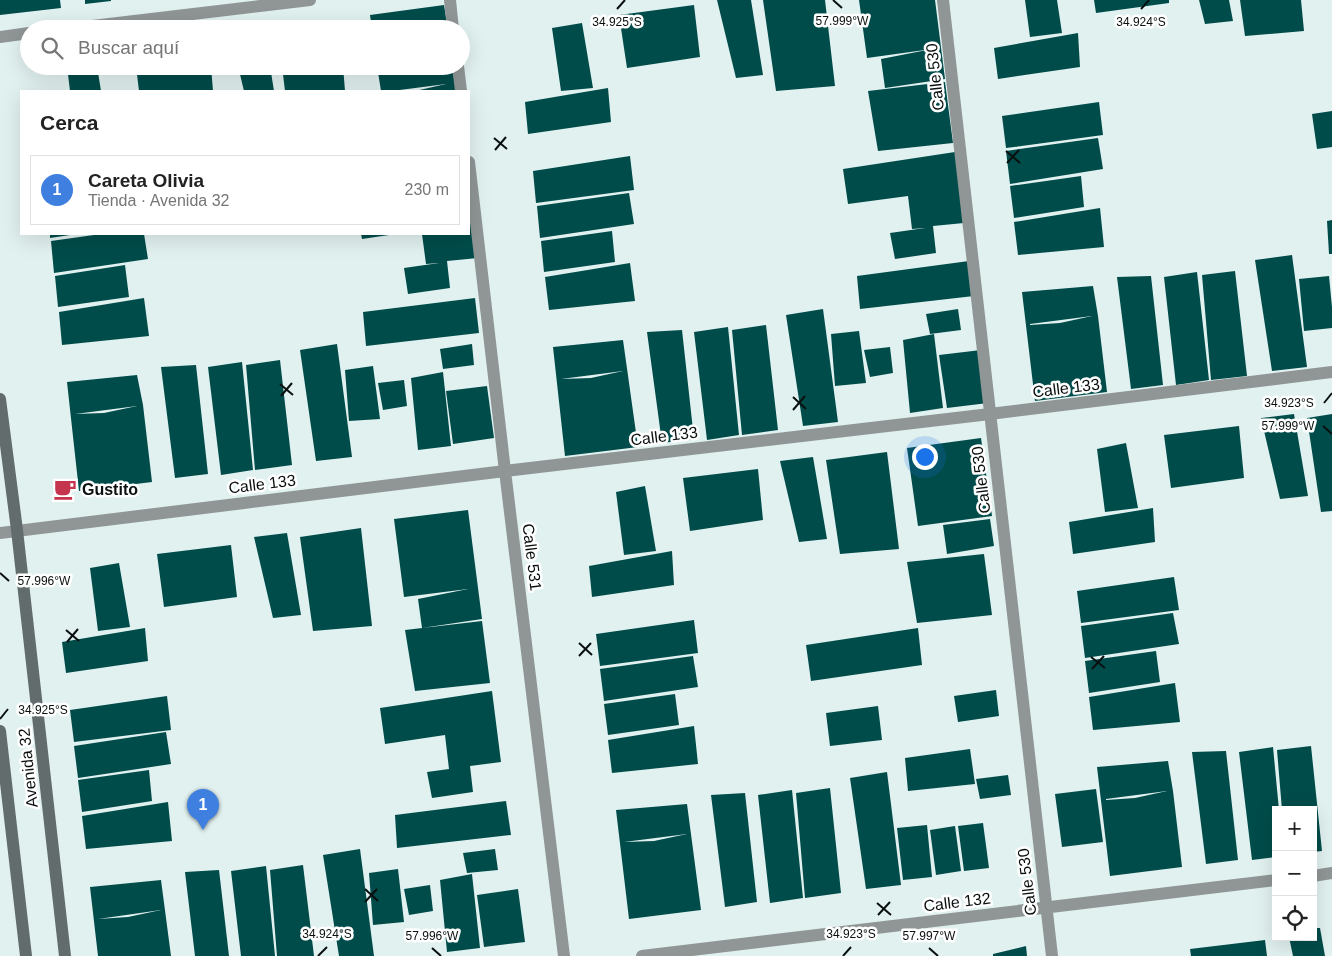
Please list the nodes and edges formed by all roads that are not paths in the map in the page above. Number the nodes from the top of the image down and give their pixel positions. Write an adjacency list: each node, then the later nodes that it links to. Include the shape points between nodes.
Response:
1 (310, 0): 4 (street)
2 (450, 0): 5 (street)
3 (943, 0): 13 (street, Calle 530)
4 (142, 20)
5 (452, 20)
6 (20, 34): 7 (street)
7 (0, 37)
8 (459, 75): 9 (street)
9 (460, 90)
10 (470, 171): 14 (street, Calle 531)
11 (1332, 372): 13 (street, Calle 133)
12 (0, 399): 15 (main road, Avenida 32)
13 (990, 414): 14 (street, Calle 133); 21 (street, Calle 530)
14 (505, 471): 15 (street, Calle 133); 24 (street, Calle 531)
15 (17, 530): 16 (street, Calle 133); 23 (main road, Avenida 32)
16 (0, 533)
17 (0, 731): 22 (main road, Avenida 32)
18 (1332, 873): 19 (street)
19 (1317, 875)
20 (1272, 880): 21 (street, Calle 132)
21 (1047, 908): 25 (street, Calle 132); 26 (street, Calle 530)
22 (26, 956)
23 (65, 956)
24 (564, 956)
25 (642, 956)
26 (1052, 956)

